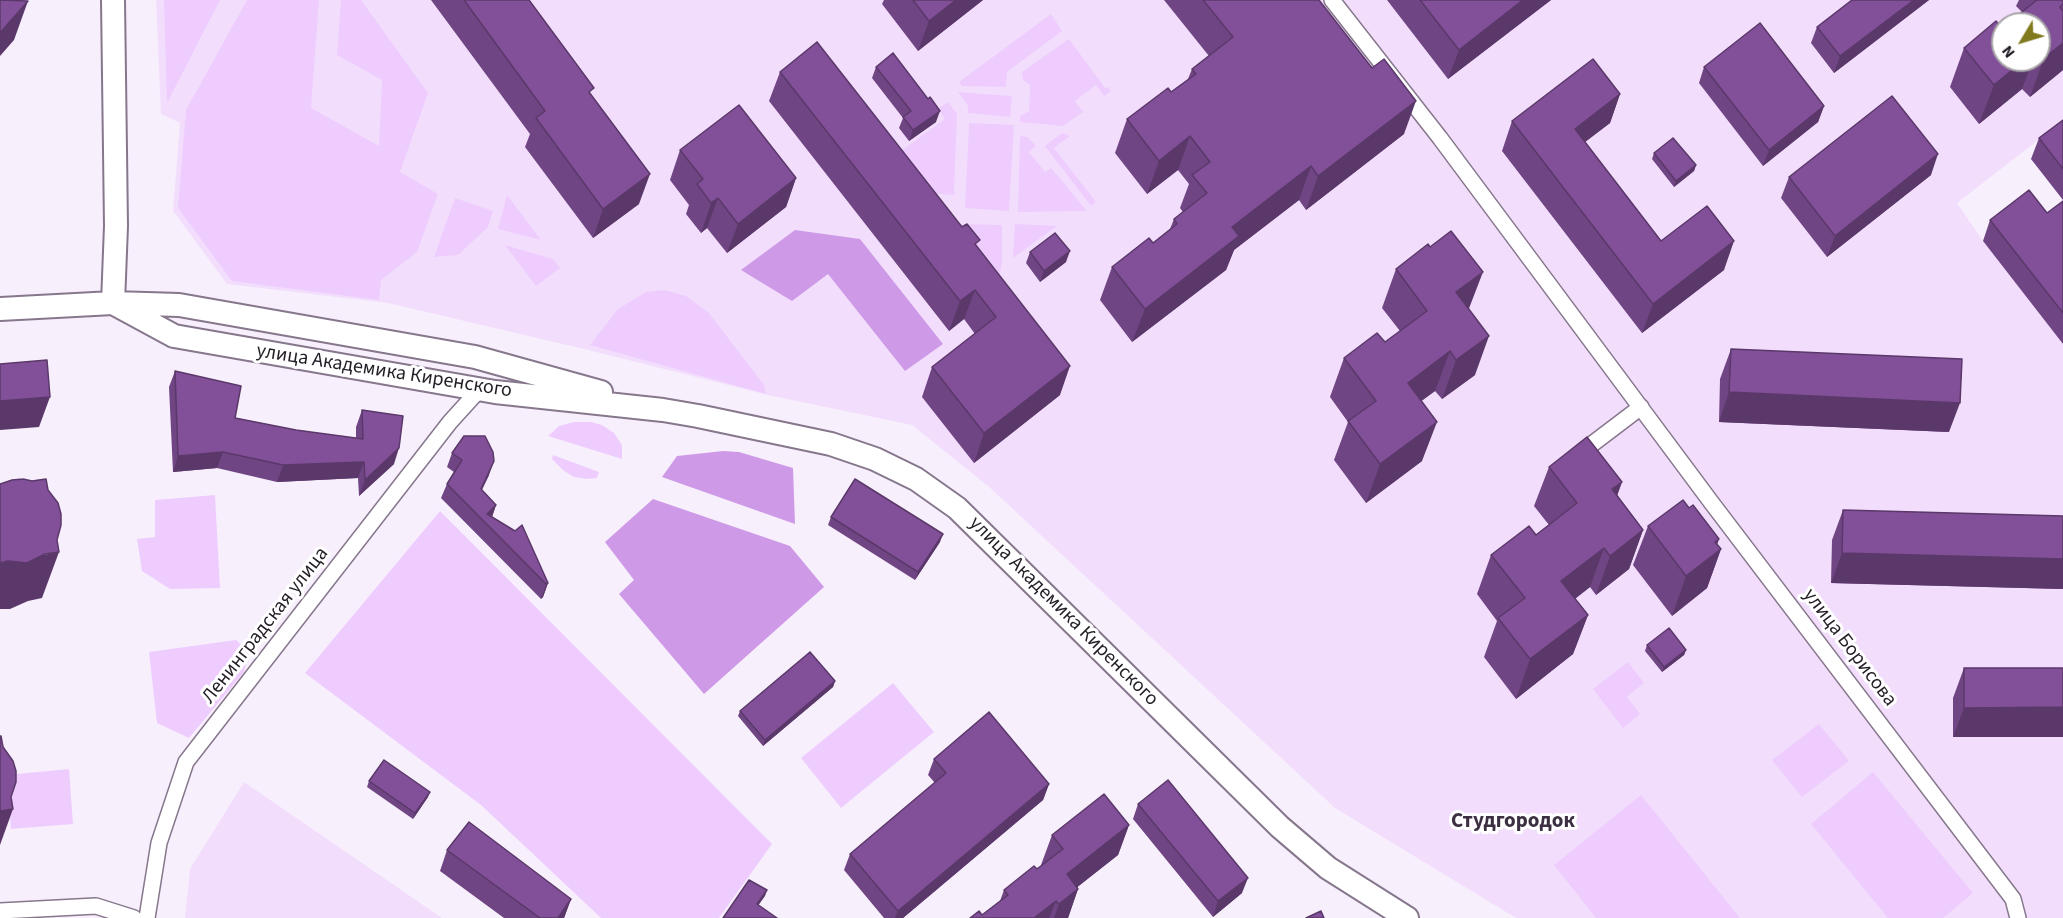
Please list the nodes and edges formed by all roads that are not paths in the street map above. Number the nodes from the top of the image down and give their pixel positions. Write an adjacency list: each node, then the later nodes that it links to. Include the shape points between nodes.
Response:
1 (113, 0): 3 (main road)
2 (1332, 0): 6 (street, улица Борисова)
3 (113, 303): 4 (main road, улица Академика Киренского); 5 (main road, улица Академика Киренского, via 174,336); 7 (main road, улица Академика Киренского, via 179,305 475,357)
4 (0, 309)
5 (480, 389): 7 (main road, улица Академика Киренского); 11 (street, Ленинградская улица, via 450,422 186,762 159,843)
6 (1641, 406): 8 (street); 13 (street, улица Борисова, via 2013,898)
7 (663, 410): 12 (main road, улица Академика Киренского, via 831,444 916,479 957,508 1280,827 1328,868)
8 (1583, 451)
9 (0, 911): 10 (street, via 96,906)
10 (134, 918)
11 (147, 918)
12 (1407, 918)
13 (2018, 918)

